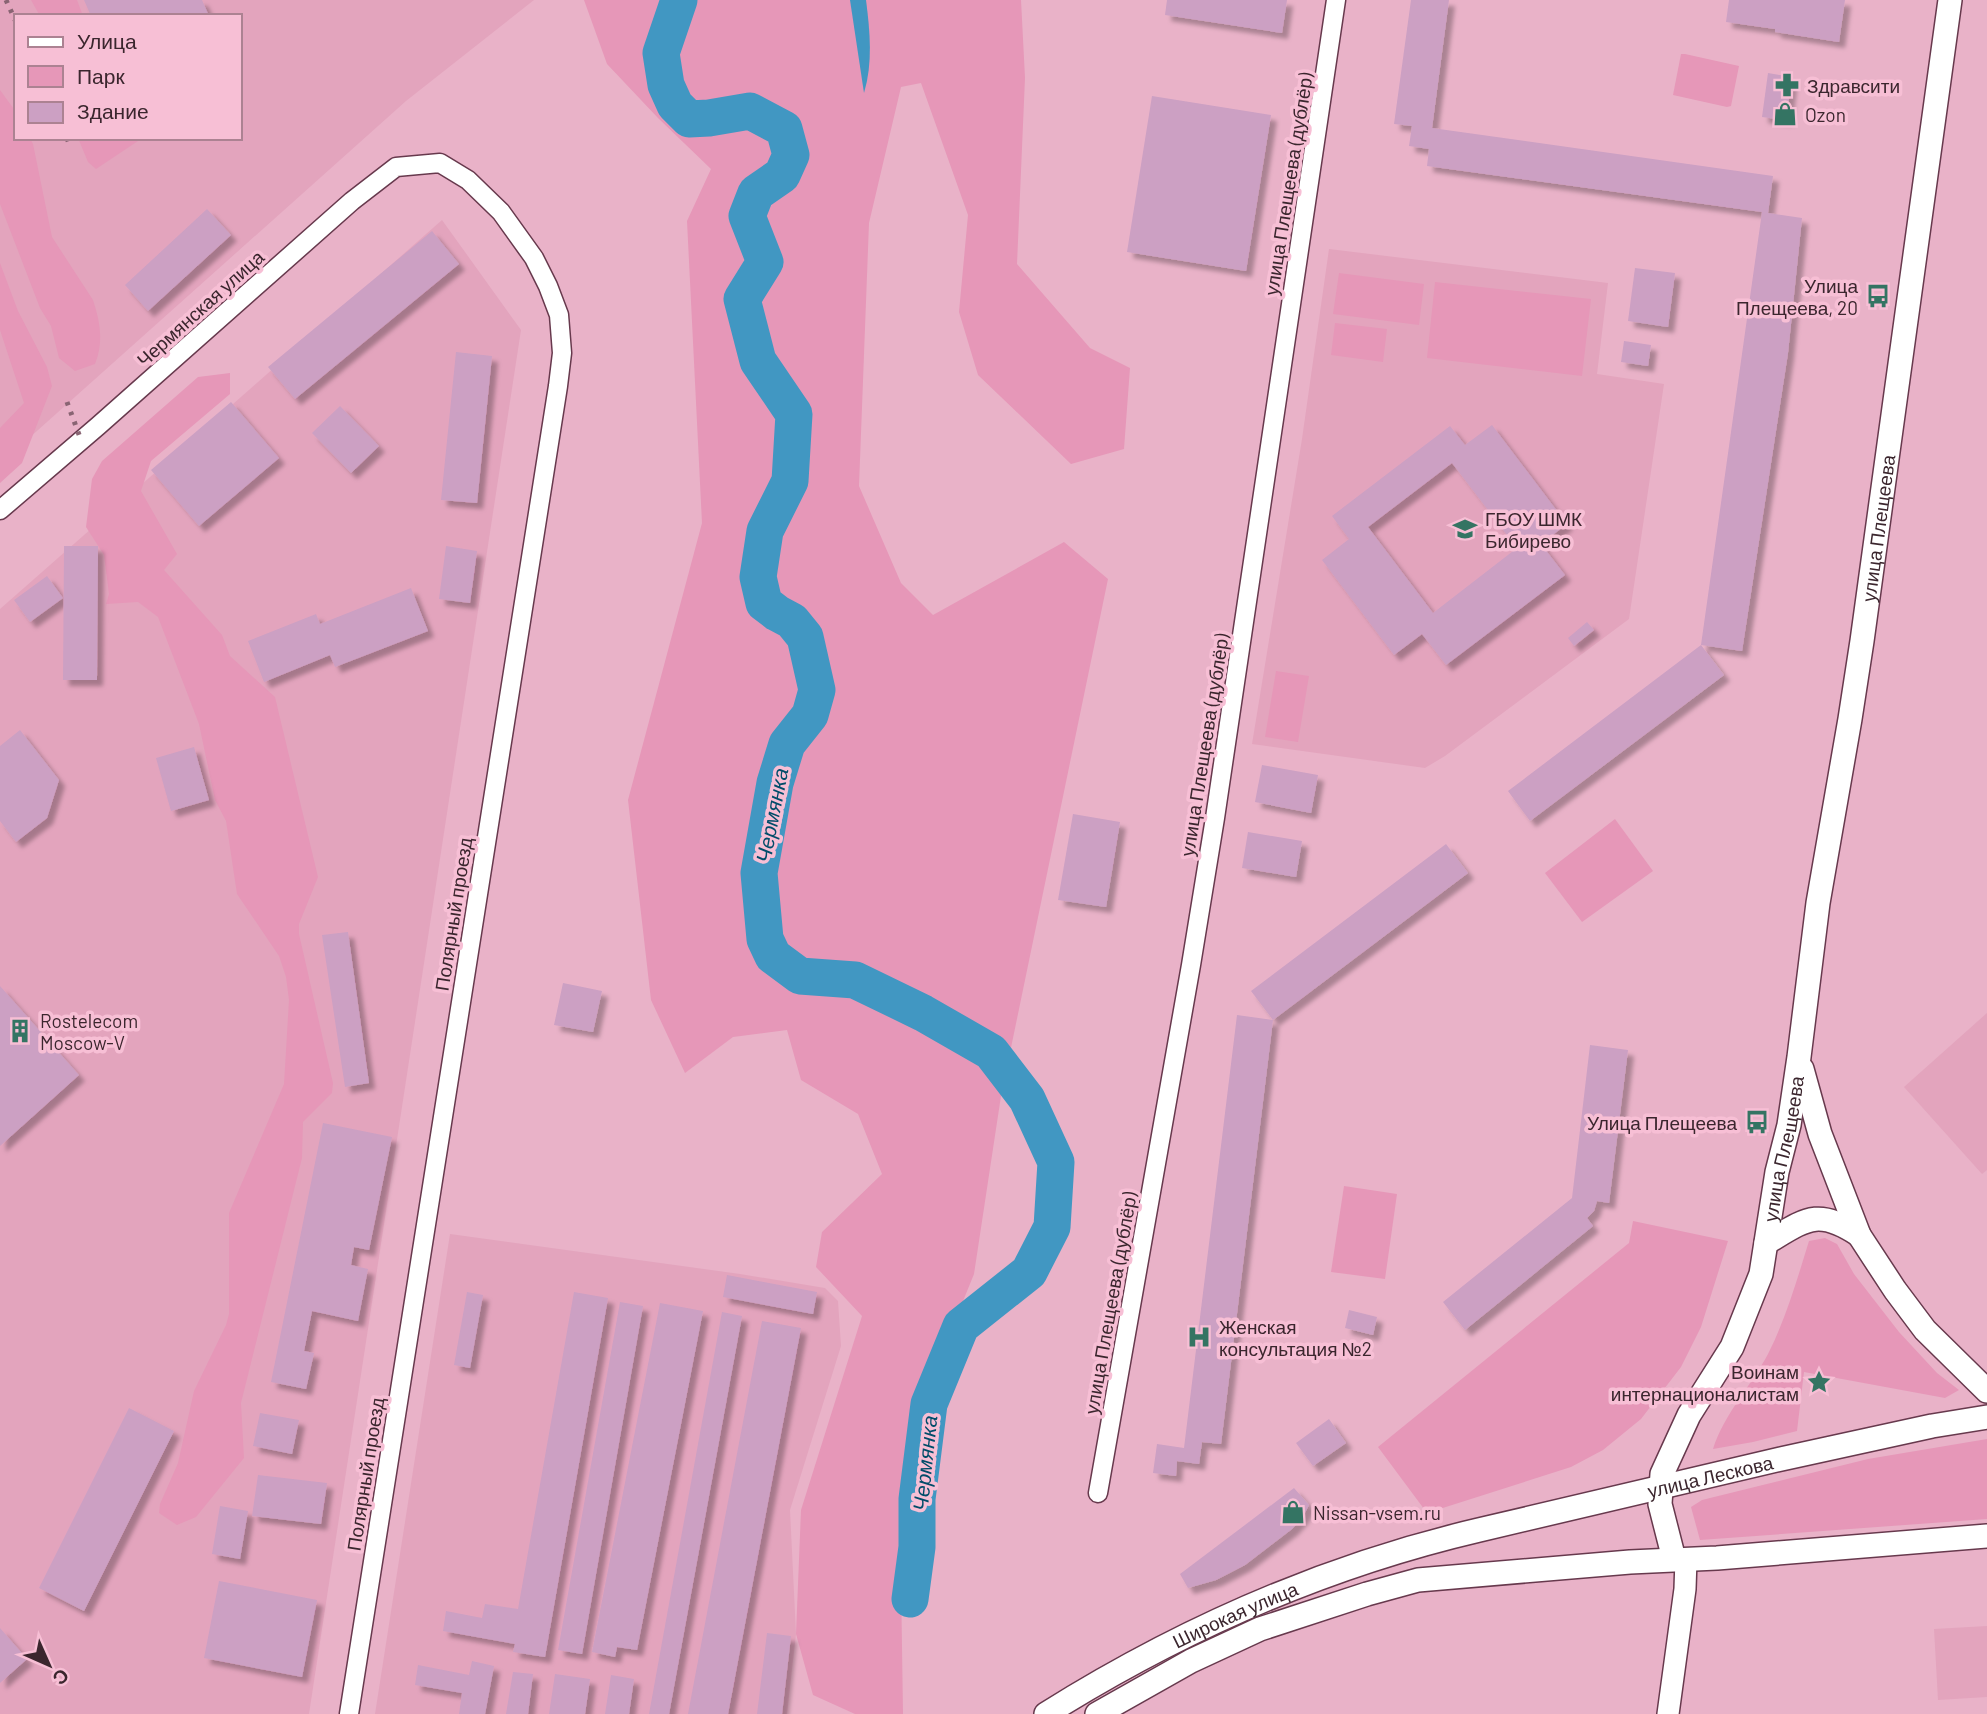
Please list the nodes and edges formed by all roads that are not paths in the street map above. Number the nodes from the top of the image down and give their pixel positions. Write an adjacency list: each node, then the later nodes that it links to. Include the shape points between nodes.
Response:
1 (1336, 0): 11 (street, улица Плещеева (дублёр), via 1210,846)
2 (1950, 0): 5 (main road, улица Плещеева)
3 (440, 163): 4 (street, Чермянская улица, via 397,167 352,201); 15 (street, Полярный проезд, via 468,180 501,212 534,258 559,315 562,353)
4 (0, 510)
5 (1799, 1057): 6 (main road, улица Плещеева, via 1820,1134); 7 (main road, улица Плещеева)
6 (1859, 1235): 7 (main road, улица Плещеева, via 1833,1221 1810,1219); 8 (main road, улица Плещеева, via 1925,1330)
7 (1766, 1243): 10 (main road, улица Плещеева, via 1761,1274 1736,1338 1689,1415)
8 (1987, 1391)
9 (1987, 1417): 10 (main road, улица Лескова)
10 (1660, 1488): 13 (main road, улица Лескова); 14 (main road, улица Плещеева, via 1660,1504)
11 (1098, 1493)
12 (1987, 1536): 14 (main road)
13 (1435, 1540): 16 (main road, Широкая улица, via 1345,1568 1240,1610 1180,1637)
14 (1680, 1559): 17 (main road, Широкая улица, via 1418,1580 1260,1629 1191,1661); 18 (street, via 1685,1589)
15 (349, 1714)
16 (1046, 1714)
17 (1097, 1714)
18 (1668, 1714)

